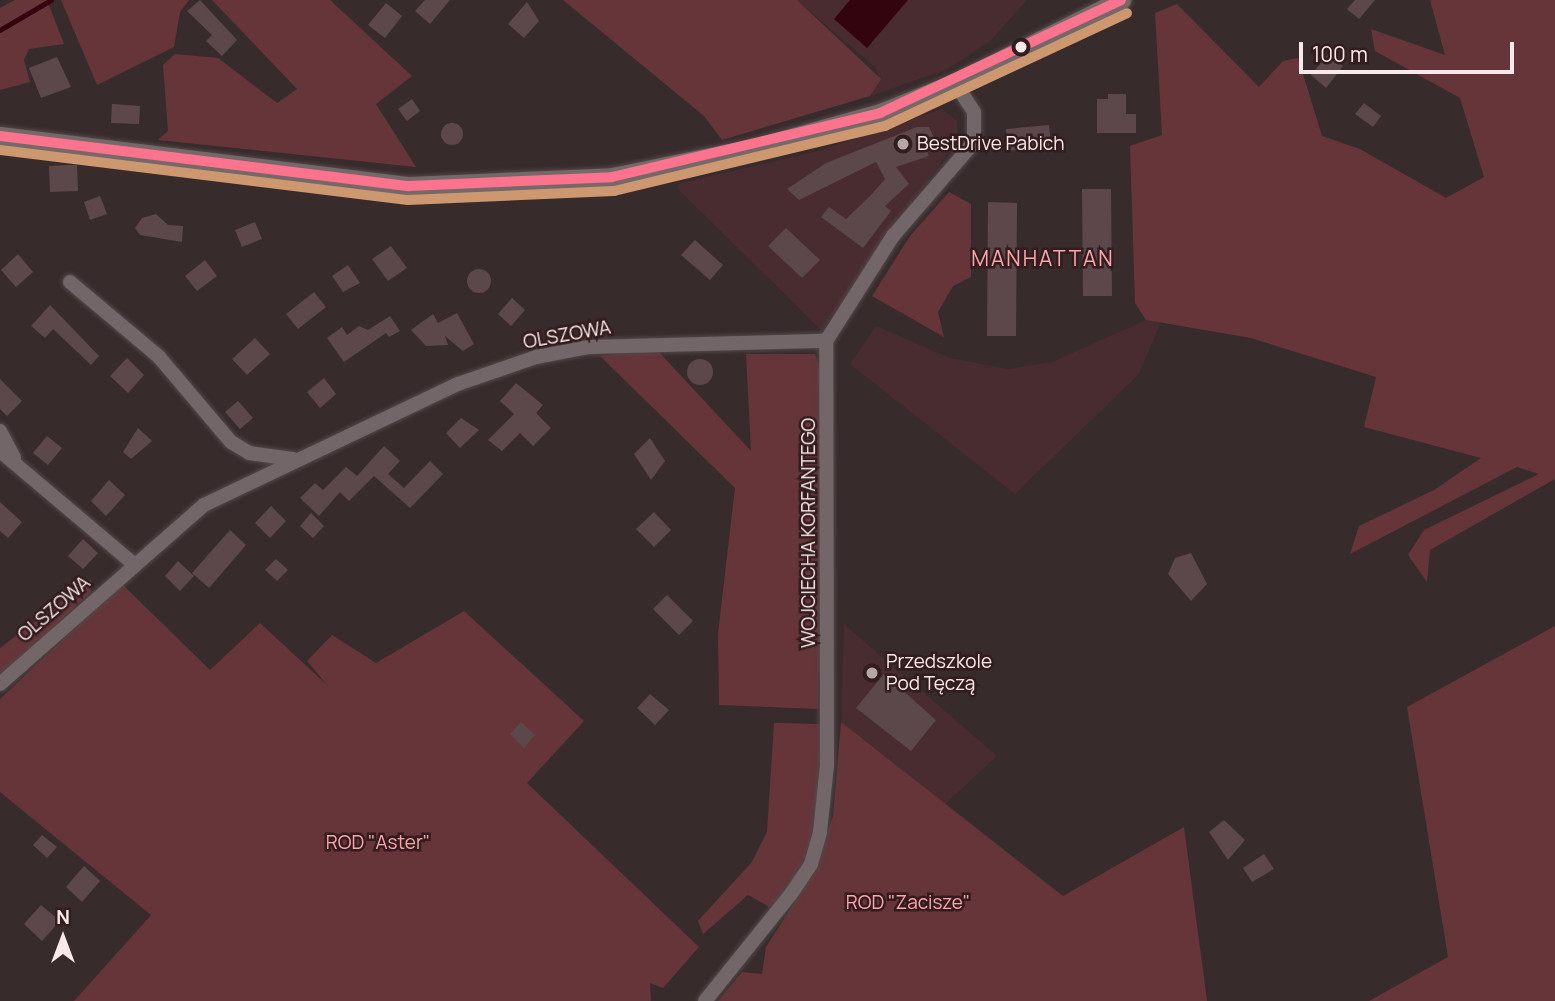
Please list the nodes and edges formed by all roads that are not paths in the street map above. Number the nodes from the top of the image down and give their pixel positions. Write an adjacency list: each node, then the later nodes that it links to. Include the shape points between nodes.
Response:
1 (1121, 0): 2 (main road)
2 (956, 83): 3 (main road, via 758,147 547,185 372,182); 5 (street, via 974,112 974,142 893,236)
3 (0, 136)
4 (70, 282): 8 (street, via 159,357 231,442 249,453)
5 (826, 341): 8 (street, OLSZOWA, via 662,342 536,356); 12 (street, WOJCIECHA KORFANTEGO, via 828,753 820,832 811,864 791,894)
6 (0, 431): 9 (street)
7 (0, 451): 9 (street)
8 (293, 459): 10 (street, OLSZOWA, via 204,505)
9 (16, 461): 10 (street)
10 (135, 565): 11 (street, OLSZOWA)
11 (0, 684)
12 (705, 1001)

